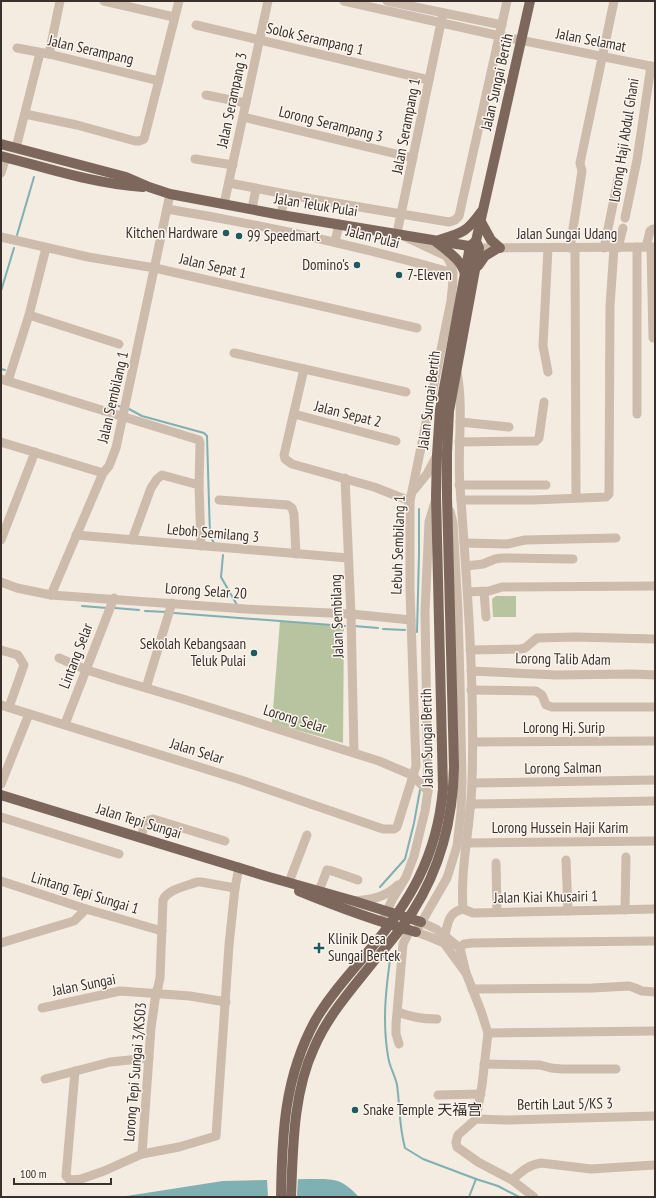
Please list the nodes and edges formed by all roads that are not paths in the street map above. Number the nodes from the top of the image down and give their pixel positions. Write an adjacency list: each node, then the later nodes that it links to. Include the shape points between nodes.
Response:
1 (60, 1): 20 (street)
2 (104, 1): 12 (street)
3 (179, 1): 12 (street)
4 (268, 1): 17 (street, Jalan Serampang 3)
5 (344, 1): 10 (street, Jalan Selamat)
6 (387, 1): 11 (street)
7 (508, 1): 15 (street, Jalan Sungai Bertih)
8 (530, 1): 18 (main road, Jalan Sungai Bertih)
9 (614, 1): 21 (street)
10 (369, 4): 13 (street, Jalan Selamat)
11 (443, 13): 13 (street, Jalan Serampang 1); 15 (street)
12 (174, 17): 24 (street)
13 (440, 23): 16 (street, Jalan Selamat); 23 (street, Jalan Serampang 1)
14 (196, 25): 17 (street, Solok Serampang 1)
15 (502, 25): 16 (street, Jalan Sungai Bertih)
16 (500, 36): 18 (street, Jalan Selamat); 51 (street, Jalan Sungai Bertih, via 459,216)
17 (259, 40): 23 (street, Solok Serampang 1); 26 (street, Jalan Serampang 3)
18 (522, 40): 21 (street, Jalan Selamat); 45 (main road, Jalan Sungai Bertih)
19 (17, 48): 20 (street, Jalan Serampang)
20 (44, 53): 24 (street, Jalan Serampang); 27 (street)
21 (603, 57): 22 (street, Jalan Selamat); 67 (street, via 580,163 581,175)
22 (653, 66): 50 (street, Lorong Haji Abdul Ghani)
23 (429, 80): 32 (street, Jalan Serampang 1)
24 (159, 81): 27 (street, via 144,139 140,141)
25 (206, 95): 26 (street)
26 (246, 103): 28 (street, Jalan Serampang 3)
27 (25, 114): 30 (street)
28 (243, 117): 32 (street, Lorong Serampang 3); 35 (street, Jalan Serampang 3)
29 (1, 144): 30 (main road, Jalan Teluk Pulai)
30 (16, 148): 31 (main road, Jalan Teluk Pulai)
31 (39, 154): 38 (main road, via 83,169 89,174); 40 (main road, Jalan Teluk Pulai, via 126,177)
32 (413, 158): 48 (street, Jalan Serampang 1)
33 (3, 159): 36 (street); 38 (main road, Jalan Teluk Pulai)
34 (196, 159): 35 (street)
35 (232, 165): 39 (street, Jalan Serampang 3)
36 (1, 173)
37 (618, 175): 68 (street)
38 (87, 178): 40 (main road, Jalan Teluk Pulai, via 123,186)
39 (229, 183): 41 (street, Jalan Teluk Pulai); 44 (street, Jalan Serampang 3)
40 (149, 187): 42 (main road, Jalan Teluk Pulai)
41 (256, 188): 43 (street, Jalan Teluk Pulai); 47 (street)
42 (170, 194): 44 (main road, Jalan Teluk Pulai); 46 (street, Jalan Sembilang 1)
43 (285, 194): 48 (street, Jalan Teluk Pulai); 49 (street)
44 (224, 204): 47 (main road, Jalan Teluk Pulai)
45 (484, 208): 52 (main road, Jalan Sungai Bertih); 59 (main road, via 471,226 464,231)
46 (167, 209): 56 (street, Jalan Pulai); 69 (street, Jalan Sembilang 1)
47 (252, 210): 49 (main road, Jalan Teluk Pulai)
48 (402, 214): 51 (street, Jalan Teluk Pulai); 57 (street, Jalan Serampang 1)
49 (284, 215): 53 (main road, Jalan Teluk Pulai); 56 (street)
50 (625, 218)
51 (449, 222)
52 (480, 222): 61 (main road, Jalan Sungai Bertih); 65 (main road)
53 (339, 224): 57 (main road, Jalan Teluk Pulai); 60 (street)
54 (623, 228): 68 (street)
55 (653, 229): 63 (street, via 650,231)
56 (285, 231): 60 (street, Jalan Pulai)
57 (397, 234): 59 (main road, Jalan Teluk Pulai); 70 (street, Lebuh Sembilang 1, via 446,256 451,262)
58 (1, 237): 64 (street, Jalan Sepat 1)
59 (435, 241): 61 (main road, Jalan Teluk Pulai); 71 (main road, via 458,260)
60 (335, 242): 70 (street, Jalan Pulai)
61 (475, 245): 65 (street, Jalan Sungai Udang); 71 (main road, Jalan Sungai Bertih)
62 (636, 247): 63 (street, Jalan Sungai Udang); 68 (street, Jalan Sungai Udang); 84 (street)
63 (651, 247): 74 (street)
64 (46, 248): 69 (street, Jalan Sepat 1); 72 (street)
65 (499, 248): 66 (street, Jalan Sungai Udang); 71 (main road, via 485,256)
66 (548, 248): 67 (street, Jalan Sungai Udang); 79 (street, via 543,346)
67 (572, 248): 68 (street, Jalan Sungai Udang); 101 (street)
68 (612, 248): 101 (street, via 608,494 606,497)
69 (155, 268): 73 (street, Jalan Sepat 1); 85 (street, Jalan Sembilang 1)
70 (453, 273): 98 (street, Lebuh Sembilang 1, via 451,302)
71 (469, 275): 77 (main road, Jalan Sungai Bertih); 92 (main road, Jalan Sungai Bertih, via 440,410)
72 (29, 316): 75 (street); 80 (street)
73 (417, 328)
74 (653, 338)
75 (119, 344)
76 (234, 353): 78 (street)
77 (456, 368): 86 (street, via 461,405); 100 (main road, Jalan Sungai Bertih, via 449,411)
78 (304, 369): 81 (street); 83 (street)
79 (548, 372)
80 (4, 380): 85 (street)
81 (406, 392)
82 (544, 402): 90 (street, via 539,438 536,441)
83 (294, 414): 88 (street, Jalan Sepat 2); 94 (street, via 285,460)
84 (637, 414)
85 (124, 417): 93 (street, Jalan Sembilang 1, via 116,448 109,466); 96 (street, via 199,440)
86 (460, 422): 87 (street); 90 (street)
87 (509, 427)
88 (396, 441)
89 (1, 442): 91 (street)
90 (459, 442): 97 (street)
91 (35, 452): 93 (street); 105 (street)
92 (436, 455): 98 (street, via 427,474); 99 (main road, Jalan Sungai Bertih)
93 (103, 473): 106 (street, Jalan Sembilang 1)
94 (346, 478): 104 (street); 113 (street, Jalan Sembilang)
95 (546, 484): 97 (street)
96 (199, 485): 109 (street, via 162,475 157,479 151,488); 111 (street)
97 (460, 485): 103 (street)
98 (413, 491): 104 (street, Lebuh Sembilang 1)
99 (436, 496): 146 (street, via 429,522 425,612); 210 (main road, Jalan Sungai Bertih, via 443,789 438,828 428,858 402,908 335,993 316,1020 302,1049 290,1084 285,1115)
100 (448, 496): 164 (street, via 453,523 458,610 462,782 457,846); 211 (main road, Jalan Sungai Bertih, via 454,789 447,830 428,886 413,912 344,998 313,1049 302,1084 296,1116)
101 (576, 497): 103 (street)
102 (219, 500): 112 (street, via 288,505 294,514)
103 (461, 500): 110 (street)
104 (410, 501): 125 (street, Lebuh Sembilang 1)
105 (5, 517): 108 (street)
106 (76, 535): 109 (street, Leboh Semilang 3); 120 (street, Jalan Sembilang 1)
107 (616, 538): 110 (street, via 525,540 507,544)
108 (1, 540)
109 (132, 540): 111 (street, Leboh Semilang 3)
110 (464, 543): 115 (street)
111 (201, 546): 112 (street, Leboh Semilang 3)
112 (296, 554): 113 (street, Leboh Semilang 3)
113 (348, 558): 123 (street, Jalan Sembilang)
114 (573, 559): 115 (street, via 502,558)
115 (466, 566): 118 (street)
116 (1, 582): 120 (street, Lorong Selar 20)
117 (655, 586): 119 (street, via 502,587)
118 (468, 592): 119 (street); 128 (street)
119 (484, 592): 124 (street)
120 (51, 595): 121 (street, Lorong Selar 20)
121 (114, 598): 122 (street, Lorong Selar 20); 130 (street, Lintang Selar)
122 (172, 603): 123 (street, Lorong Selar 20); 133 (street)
123 (351, 614): 125 (street, Lorong Selar 20); 141 (street, Jalan Sembilang)
124 (486, 617)
125 (411, 620): 142 (street, Lebuh Sembilang 1, via 416,766)
126 (655, 639): 128 (street, Lorong Talib Adam, via 537,638 525,648)
127 (1, 650): 135 (street, via 18,655 24,666)
128 (470, 650): 131 (street)
129 (59, 658): 130 (street, Lorong Selar)
130 (87, 670): 133 (street, Lorong Selar); 138 (street, Lintang Selar)
131 (471, 671): 132 (street, Lorong Talib Adam, via 556,675); 134 (street)
132 (655, 675)
133 (146, 688): 141 (street, Lorong Selar)
134 (471, 690): 136 (street, via 536,691 542,695 546,705 552,706); 140 (street)
135 (5, 706): 137 (street, Jalan Selar)
136 (655, 707)
137 (29, 714): 138 (street, Jalan Selar); 143 (street)
138 (65, 724): 151 (street, Jalan Selar, via 241,780)
139 (655, 741): 140 (street, Lorong Hj. Surip)
140 (474, 742): 145 (street)
141 (354, 752): 142 (street, Lorong Selar)
142 (412, 775): 146 (street, Lorong Selar); 151 (street, Lebuh Sembilang 1, via 397,827)
143 (2, 778)
144 (655, 780): 145 (street, Lorong Salman)
145 (472, 783): 149 (street)
146 (428, 791): 163 (street, via 420,836)
147 (1, 795): 153 (main road, Jalan Tepi Sungai)
148 (655, 801): 149 (street)
149 (472, 804): 156 (street)
150 (1, 817): 157 (street)
151 (383, 829)
152 (307, 835): 167 (street)
153 (141, 837): 155 (street, via 145,824 153,819); 161 (main road, Jalan Tepi Sungai)
154 (655, 841): 156 (street, Lorong Hussein Haji Karim)
155 (225, 842)
156 (466, 843): 168 (street)
157 (119, 854)
158 (626, 857): 175 (street)
159 (566, 860): 177 (street)
160 (496, 863): 178 (street)
161 (239, 867): 162 (main road, Jalan Tepi Sungai); 169 (street)
162 (269, 877): 167 (main road, Jalan Tepi Sungai); 179 (main road, Jalan Tepi Sungai, via 323,901)
163 (406, 877): 171 (street, via 384,895 370,900); 176 (street)
164 (447, 878): 168 (street); 180 (street)
165 (358, 880): 170 (street, via 327,870)
166 (1, 881): 172 (street, Lintang Tepi Sungai 1)
167 (289, 882): 170 (main road, Jalan Tepi Sungai)
168 (463, 884): 173 (street)
169 (235, 888): 181 (street, Lorong Tepi Sungai 3/KS03, via 201,882 170,892 163,900); 191 (street)
170 (319, 891): 171 (main road, Jalan Tepi Sungai)
171 (354, 901): 176 (main road, Jalan Tepi Sungai)
172 (86, 909): 181 (street, Lintang Tepi Sungai 1); 185 (street, via 74,921)
173 (463, 909): 178 (street, Jalan Kiai Khusairi 1, via 473,913); 183 (street, via 456,910 450,918)
174 (655, 909): 175 (street, Jalan Kiai Khusairi 1)
175 (625, 910): 177 (street, Jalan Kiai Khusairi 1)
176 (387, 911): 179 (street); 180 (main road, Jalan Tepi Sungai)
177 (568, 911): 178 (street, Jalan Kiai Khusairi 1)
178 (497, 912)
179 (382, 922): 182 (main road, Jalan Tepi Sungai)
180 (421, 922): 182 (street); 183 (street)
181 (162, 931): 190 (street, Lorong Tepi Sungai 3/KS03, via 160,978)
182 (413, 931): 187 (street, via 444,943); 193 (street, via 403,944)
183 (445, 935): 186 (street)
184 (655, 941): 186 (street, via 472,943 464,944)
185 (1, 943)
186 (460, 948): 187 (street)
187 (466, 973): 188 (street)
188 (472, 989): 189 (street, via 629,986); 196 (street)
189 (655, 992)
190 (156, 993): 191 (street, Jalan Sungai); 192 (street, Jalan Sungai, via 120,991); 198 (street, Lorong Tepi Sungai 3/KS03)
191 (226, 1002): 207 (street, via 216,1136)
192 (42, 1008)
193 (398, 1012): 194 (street); 197 (street, via 396,1034)
194 (437, 1019)
195 (655, 1031): 196 (street)
196 (488, 1033): 199 (street)
197 (399, 1044)
198 (149, 1058): 201 (street, via 110,1062); 207 (street, Lorong Tepi Sungai 3/KS03)
199 (484, 1064): 200 (street, via 540,1065 562,1069); 203 (street)
200 (616, 1069)
201 (75, 1071): 202 (street); 207 (street, via 67,1178 81,1179)
202 (45, 1079)
203 (481, 1094): 204 (street); 206 (street)
204 (438, 1095)
205 (655, 1116): 206 (street, Bertih Laut 5/KS 3)
206 (476, 1119): 209 (street, via 458,1136 457,1147 478,1162)
207 (142, 1154)
208 (655, 1165): 209 (street, via 591,1169 541,1163 526,1168)
209 (512, 1180): 212 (street)
210 (281, 1197)
211 (291, 1197)
212 (534, 1197)

